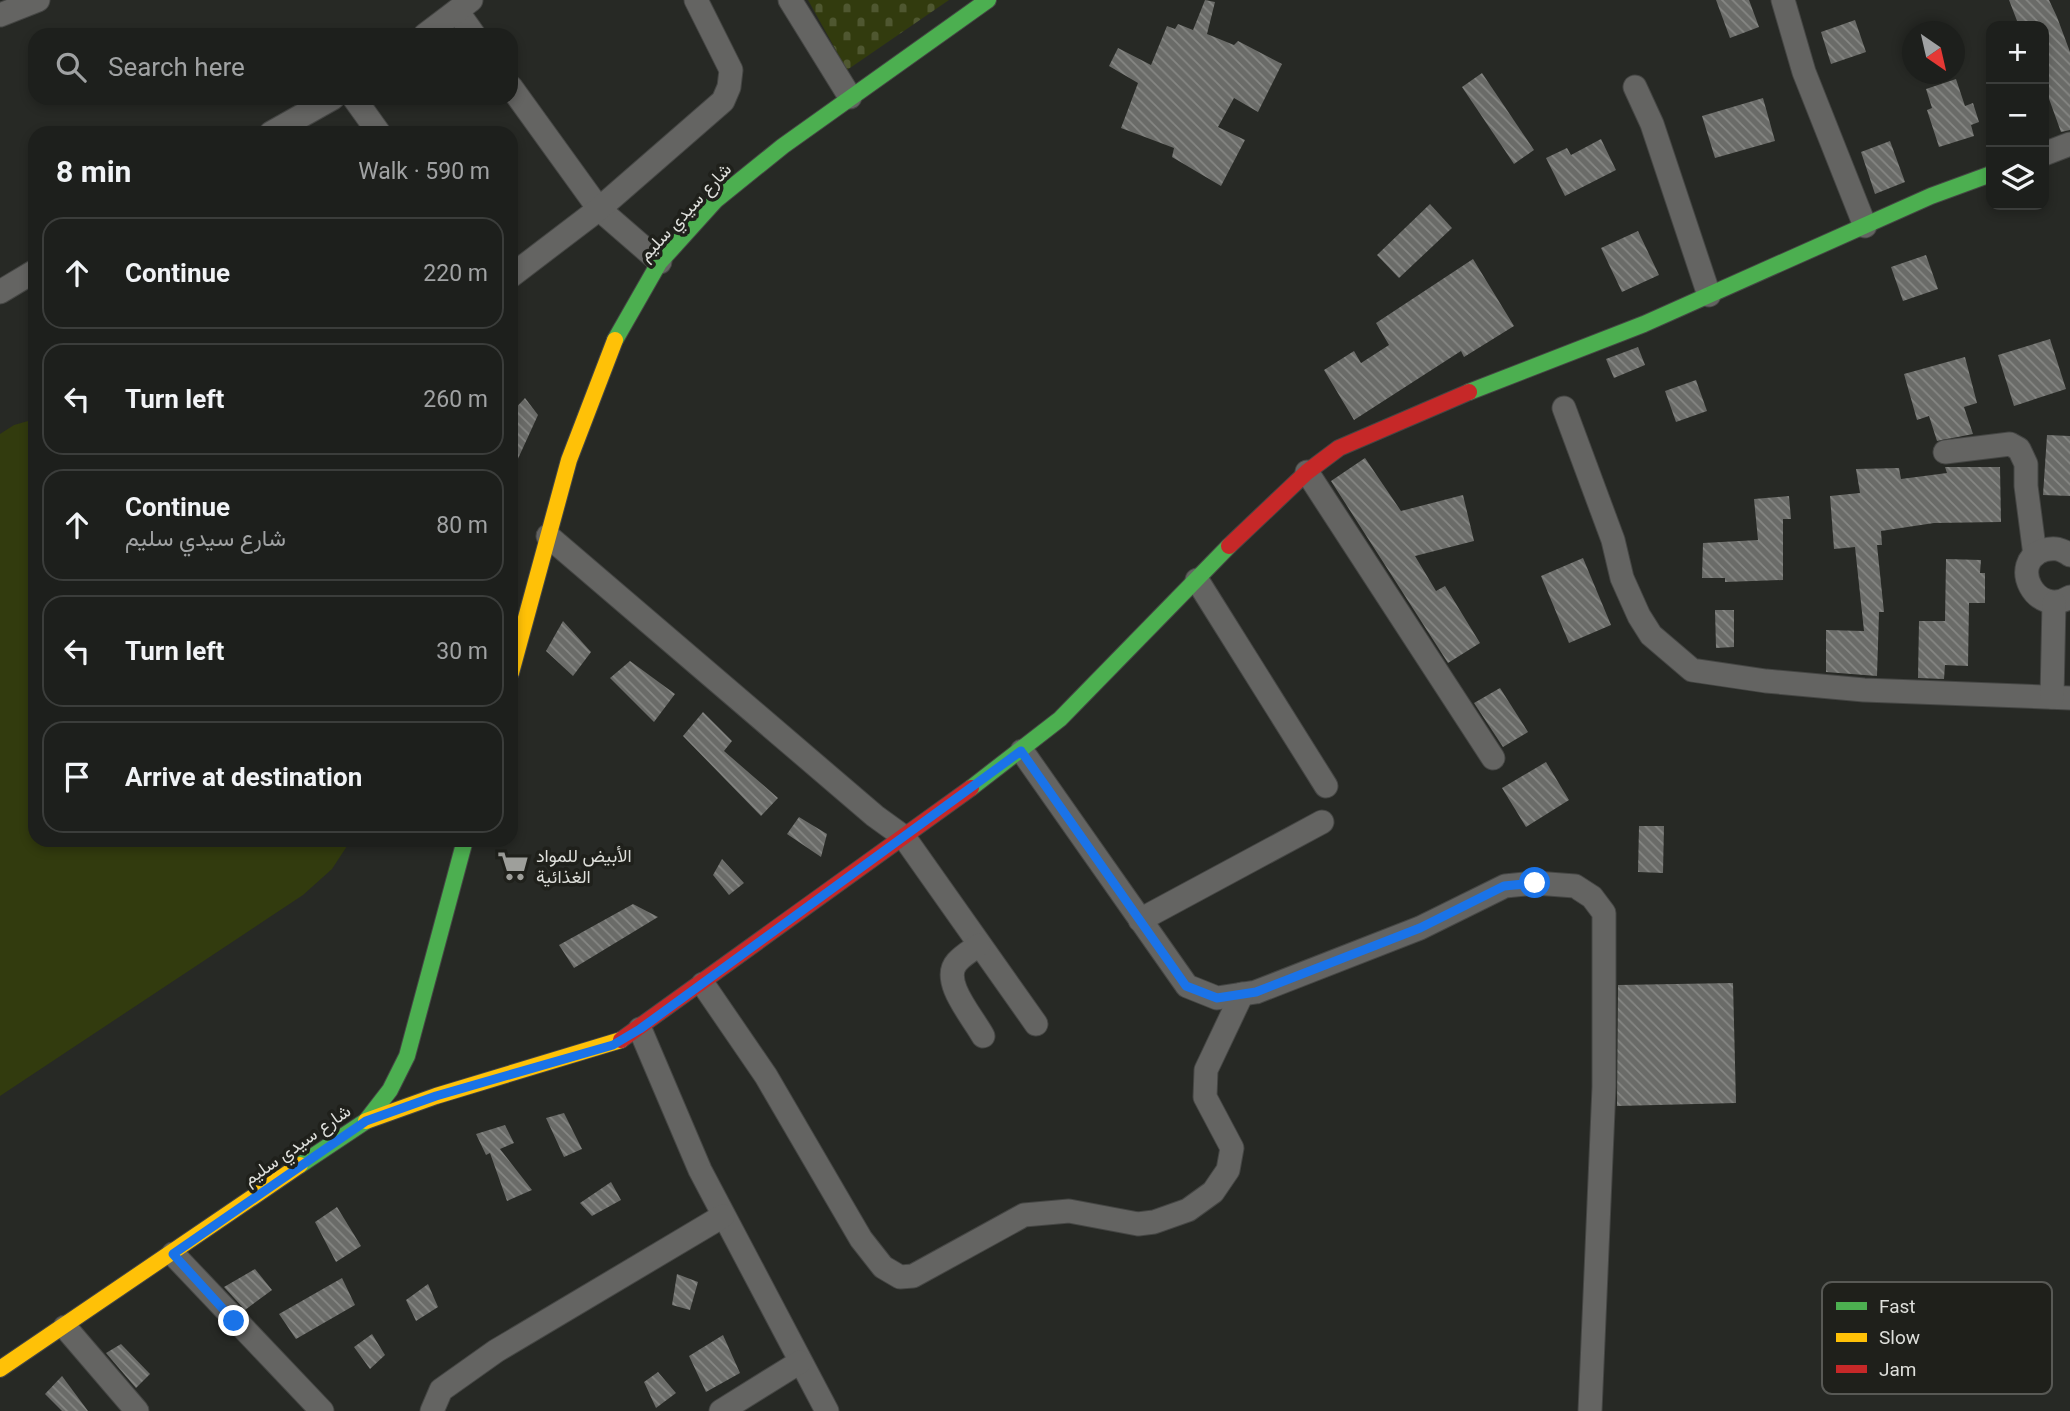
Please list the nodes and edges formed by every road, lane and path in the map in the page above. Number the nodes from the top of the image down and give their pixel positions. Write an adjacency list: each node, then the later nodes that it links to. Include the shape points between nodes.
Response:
1 (38, 0): 7 (street)
2 (696, 0): 20 (street, via 732,70 723,100)
3 (790, 0): 12 (street)
4 (988, 0): 12 (street, شارع سيدي سليم)
5 (1783, 0): 21 (street, via 1804,72)
6 (464, 6): 8 (street); 9 (street)
7 (0, 15)
8 (434, 28)
9 (472, 28)
10 (1635, 87): 26 (street, via 1652,124)
11 (518, 97): 20 (street)
12 (850, 97): 22 (street, شارع سيدي سليم, via 733,184)
13 (321, 105): 15 (street)
14 (359, 105): 16 (street)
15 (283, 126)
16 (374, 126)
17 (2070, 144): 18 (street)
18 (2049, 152)
19 (1986, 176): 21 (street)
20 (599, 209): 22 (street); 23 (street)
21 (1865, 226): 26 (street)
22 (660, 262): 30 (street, شارع سيدي سليم, via 629,312 594,390)
23 (518, 271)
24 (28, 275): 25 (street)
25 (0, 292)
26 (1709, 295): 29 (street, via 1377,430 1339,448)
27 (1564, 408): 36 (street, via 1639,616 1651,635 1692,670 1864,690)
28 (1945, 452): 31 (street, via 2010,444 2019,449 2026,464)
29 (1307, 472): 33 (street); 38 (street)
30 (548, 537): 35 (street, شارع سيدي سليم); 41 (street)
31 (2035, 555): 32 (street, via 2057,548); 34 (street, via 2027,569 2028,583 2038,598)
32 (2070, 555)
33 (1197, 580): 37 (street, via 1060,719); 39 (street)
34 (2062, 600): 36 (street)
35 (518, 647)
36 (2061, 698)
37 (1021, 751): 41 (street); 43 (street)
38 (1493, 758)
39 (1326, 786)
40 (1322, 822): 43 (street)
41 (904, 837): 44 (street); 45 (street)
42 (464, 847): 50 (street, شارع سيدي سليم, via 407,1056 390,1090)
43 (1140, 920): 46 (street, via 1186,986 1217,998)
44 (979, 945): 47 (street); 49 (street, via 957,962 950,974 953,987)
45 (703, 984): 46 (street, via 766,1076 861,1239 883,1267 900,1277 913,1276 1024,1214 1069,1211 1138,1224 1188,1210 1213,1192 1228,1170 1232,1148 1205,1097 1206,1070); 48 (street)
46 (1242, 995): 61 (street, via 1395,938 1504,886 1575,886 1592,897 1604,913 1604,1087)
47 (1036, 1024)
48 (640, 1029): 50 (street, via 613,1045); 51 (street)
49 (983, 1035)
50 (366, 1121): 52 (street, شارع سيدي سليم)
51 (723, 1216): 54 (street); 58 (street, via 496,1351 441,1390)
52 (173, 1254): 53 (street, شارع سيدي سليم); 57 (street)
53 (65, 1327): 55 (street, شارع سيدي سليم); 56 (street)
54 (800, 1362): 59 (street); 60 (street)
55 (0, 1369)
56 (137, 1411)
57 (322, 1411)
58 (432, 1411)
59 (721, 1411)
60 (827, 1411)
61 (1590, 1411)

